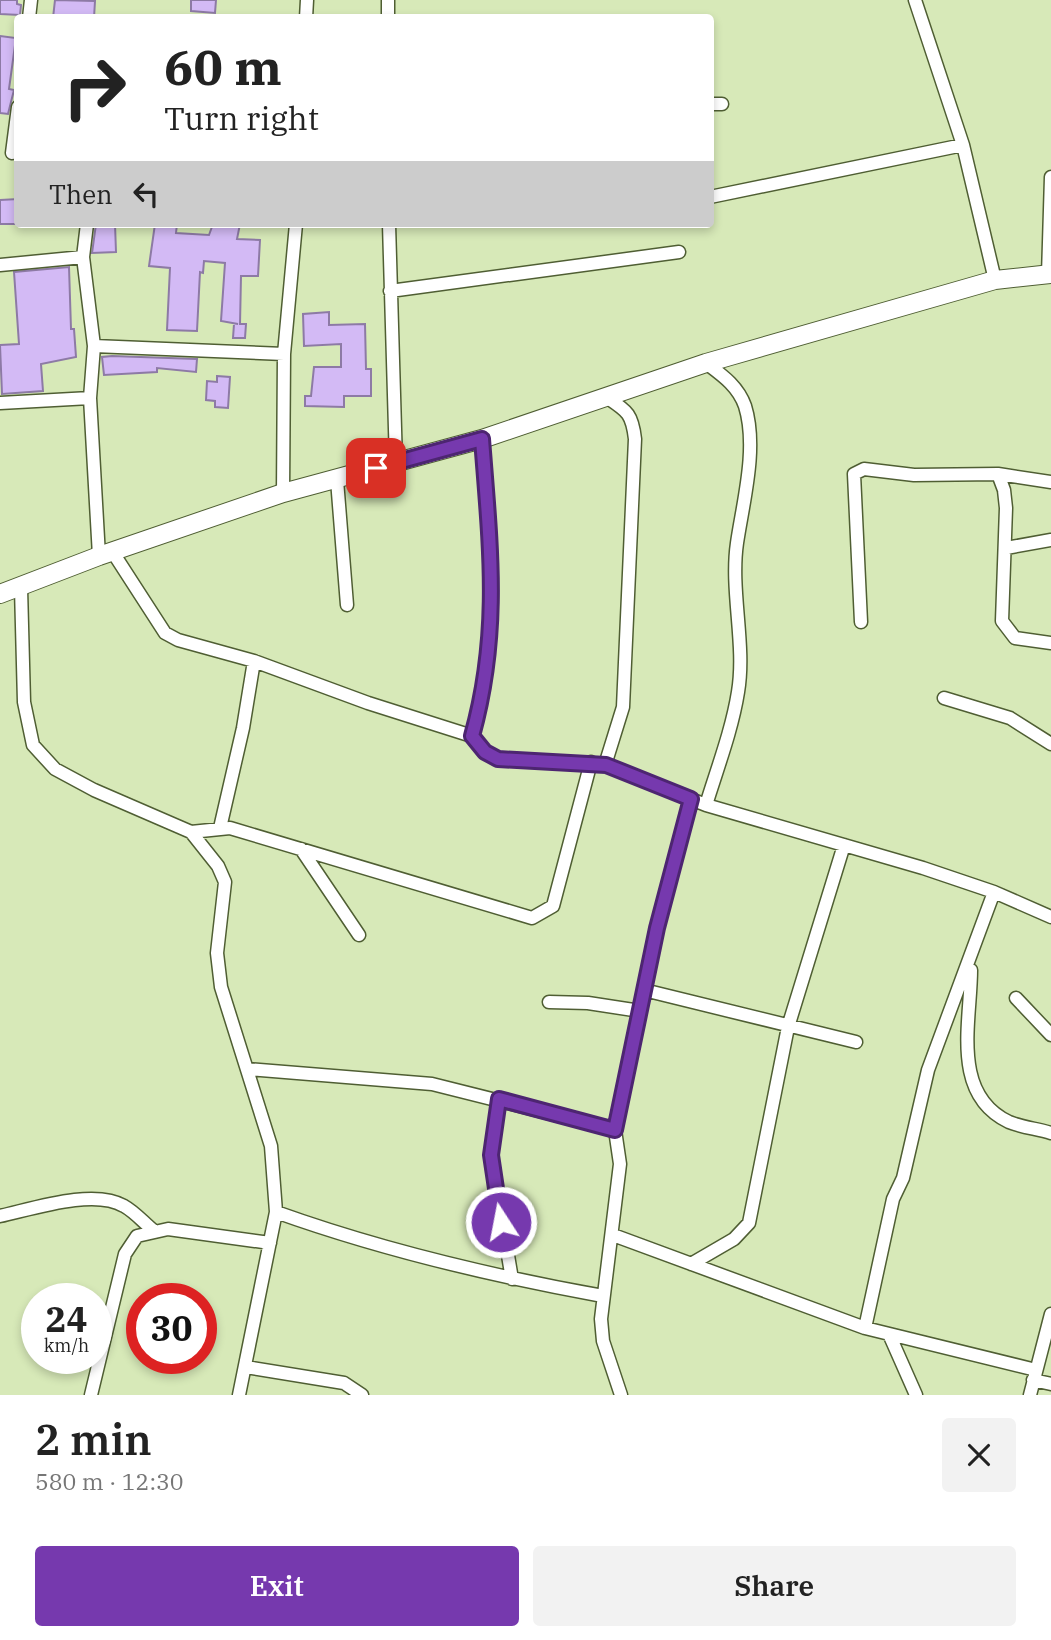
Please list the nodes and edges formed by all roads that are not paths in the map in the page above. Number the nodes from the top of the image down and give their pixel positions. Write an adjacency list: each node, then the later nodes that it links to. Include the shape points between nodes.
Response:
1 (915, 0): 3 (street)
2 (14, 130): 4 (street)
3 (963, 145): 6 (street); 14 (street)
4 (10, 153)
5 (1051, 177): 13 (street)
6 (714, 196)
7 (87, 228): 11 (street)
8 (296, 228): 17 (street)
9 (389, 228): 15 (street)
10 (679, 252): 15 (street)
11 (83, 257): 12 (street); 16 (street)
12 (0, 265)
13 (1049, 274): 14 (street)
14 (995, 281): 18 (street)
15 (390, 291): 23 (street)
16 (94, 346): 17 (street); 20 (street)
17 (284, 354): 27 (street)
18 (706, 363): 19 (street); 43 (street, via 732,383 740,396 748,447 747,498 737,545 738,691)
19 (606, 397): 22 (street); 41 (street, via 627,411 635,439 623,707)
20 (90, 398): 21 (street); 30 (street)
21 (0, 403)
22 (482, 439): 23 (street); 38 (street, via 492,628 485,692)
23 (396, 463): 25 (street)
24 (998, 474): 26 (street); 29 (street, via 1004,490); 34 (street, via 914,475 864,469 854,474)
25 (337, 480): 27 (street); 33 (street)
26 (1051, 482)
27 (283, 493): 30 (street)
28 (1051, 540): 29 (street)
29 (1006, 548): 35 (street, via 1002,621 1015,638)
30 (106, 553): 31 (street); 36 (street, via 165,633 190,645)
31 (22, 588): 32 (street); 45 (street, via 24,702 33,745 55,769)
32 (0, 594)
33 (347, 605)
34 (861, 622)
35 (1051, 643)
36 (254, 661): 38 (street); 44 (street)
37 (944, 698): 39 (street, via 1010,718)
38 (472, 736): 40 (street, via 498,759)
39 (1051, 744)
40 (591, 762): 41 (street); 47 (street, via 554,906 533,918)
41 (606, 765): 42 (street)
42 (691, 799): 43 (street); 52 (street)
43 (706, 805): 46 (street)
44 (220, 828): 45 (street); 47 (street)
45 (191, 832): 59 (street, via 225,882 217,953 221,987)
46 (844, 845): 48 (street); 56 (street)
47 (301, 849): 50 (street)
48 (994, 892): 49 (street); 51 (street)
49 (1051, 917)
50 (359, 935)
51 (971, 959): 62 (street, via 967,1059 977,1093 985,1105 1009,1122); 72 (street, via 928,1070)
52 (644, 990): 55 (street); 56 (street)
53 (1016, 998): 57 (street)
54 (549, 1002): 55 (street)
55 (640, 1011): 61 (street)
56 (788, 1027): 58 (street); 68 (street, via 749,1223 734,1239)
57 (1051, 1035)
58 (856, 1042)
59 (248, 1069): 60 (street, via 432,1084); 63 (street, via 271,1146)
60 (499, 1099): 61 (street); 69 (street, via 491,1155)
61 (615, 1130): 66 (street, via 620,1164)
62 (1051, 1133)
63 (276, 1212): 67 (street); 69 (street, via 334,1233)
64 (0, 1216): 65 (street, via 98,1199 123,1205)
65 (154, 1231): 67 (street); 77 (street, via 137,1236 125,1254)
66 (613, 1235): 68 (street); 70 (street)
67 (270, 1243): 74 (street)
68 (691, 1264): 72 (street)
69 (512, 1279): 70 (street)
70 (603, 1296): 80 (street, via 603,1341)
71 (1051, 1314): 75 (street)
72 (865, 1328): 73 (street)
73 (889, 1334): 75 (street); 81 (street)
74 (246, 1367): 78 (street); 79 (street, via 344,1383)
75 (1034, 1375): 76 (street); 82 (street)
76 (1051, 1384)
77 (91, 1395)
78 (239, 1395)
79 (362, 1395)
80 (621, 1395)
81 (916, 1395)
82 (1030, 1395)

